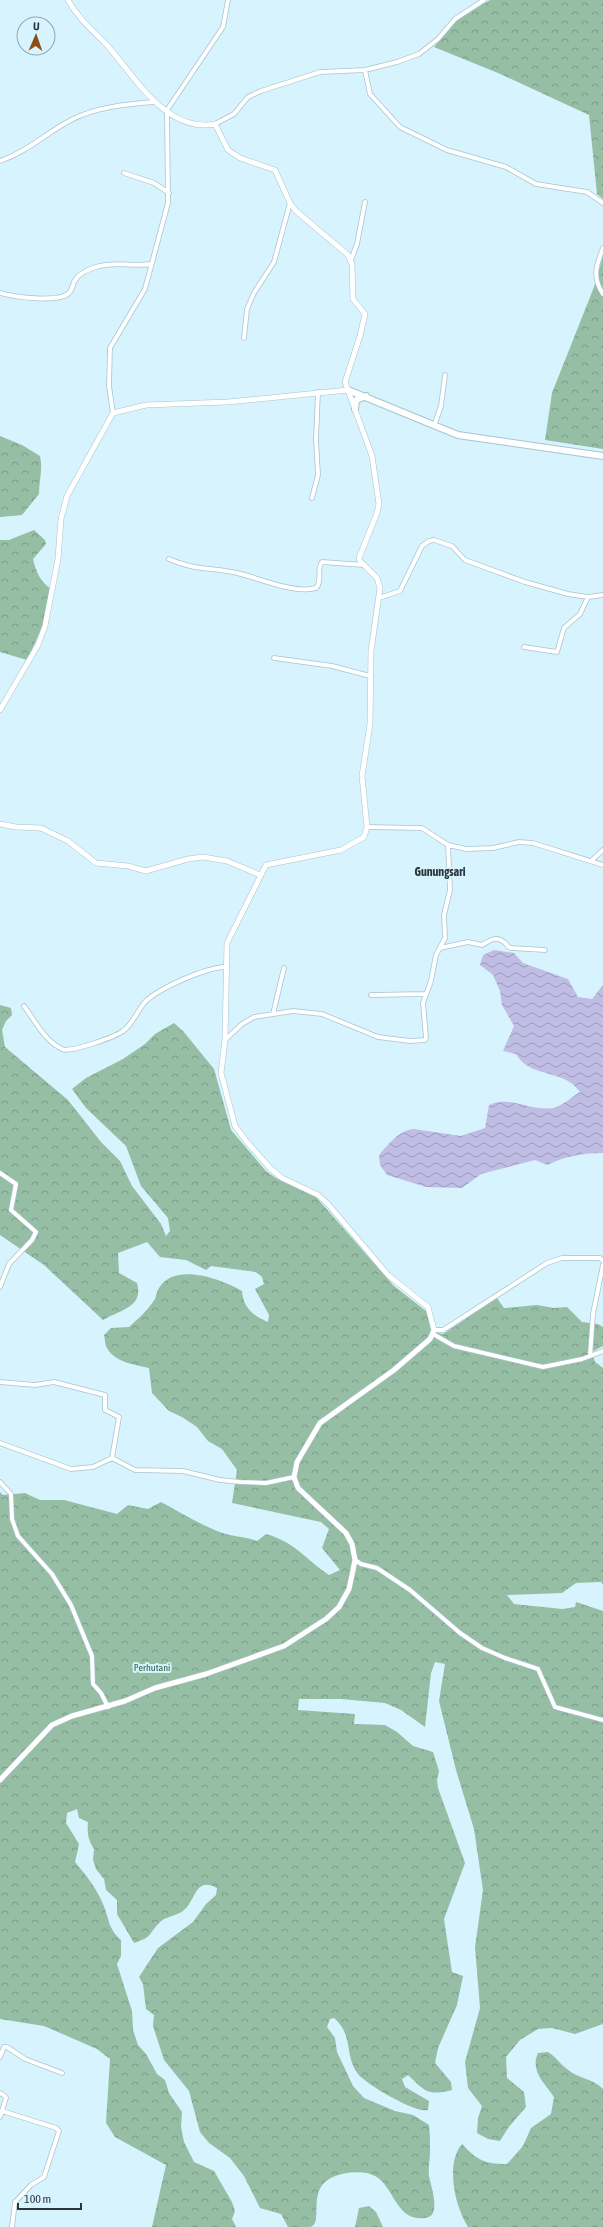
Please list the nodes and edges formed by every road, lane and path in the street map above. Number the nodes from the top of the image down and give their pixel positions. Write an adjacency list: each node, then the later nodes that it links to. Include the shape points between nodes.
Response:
1 (68, 0): 5 (street, via 90,30 106,44)
2 (228, 0): 6 (street, via 223,27)
3 (484, 0): 4 (street, via 455,19 438,39 419,54)
4 (365, 70): 7 (street, via 320,72 252,94 234,114); 13 (street, via 370,94 400,127 447,150 506,167 536,184 587,192)
5 (154, 102): 6 (street); 8 (street, via 83,114 21,153)
6 (167, 110): 7 (street, via 190,122); 10 (street)
7 (215, 124): 12 (street, via 228,150 240,158 276,172)
8 (0, 161)
9 (124, 173): 10 (street, via 154,184)
10 (169, 193): 16 (street)
11 (365, 202): 15 (street, via 357,244)
12 (290, 203): 15 (street); 19 (street, via 274,262 247,309)
13 (603, 203)
14 (603, 248): 18 (street, via 595,273 597,285)
15 (351, 260): 21 (street, via 353,299 365,314 346,377)
16 (151, 264): 17 (street, via 136,266 113,263 82,272 69,293 60,297 25,297); 25 (street, via 145,289 110,348 109,386)
17 (0, 293)
18 (603, 294)
19 (244, 338)
20 (446, 375): 26 (street)
21 (348, 390): 22 (street); 23 (main road); 24 (street)
22 (318, 392): 25 (street, via 228,402 146,405); 28 (street, via 318,475)
23 (366, 396): 24 (main road, via 356,400); 26 (main road)
24 (355, 409): 30 (street, via 374,465 378,504 377,513 360,554 360,561)
25 (113, 414): 37 (street, via 67,496 61,519 58,559 46,626 38,646)
26 (434, 426): 27 (main road, via 468,437)
27 (603, 456)
28 (312, 498)
29 (169, 559): 30 (street, via 194,568 242,574 266,583 309,589 318,587 322,562)
30 (364, 565): 33 (street, via 378,581)
31 (603, 595): 32 (street)
32 (588, 597): 33 (street, via 568,594 506,576 465,560 452,546 434,540 422,546 400,591); 34 (street, via 580,614 564,628 557,652)
33 (379, 598): 36 (street)
34 (524, 647)
35 (274, 658): 36 (street, via 332,666)
36 (370, 676): 39 (street, via 370,724 361,786)
37 (1, 709)
38 (0, 824): 44 (street, via 40,828 68,841 96,863 128,866 146,871 203,857 232,862)
39 (367, 827): 40 (street, via 422,828); 44 (street, via 364,837 341,850 270,863 263,867)
40 (448, 846): 42 (street, via 478,849 519,842 532,843); 45 (street, via 450,890 444,915 444,938)
41 (603, 850): 42 (street)
42 (591, 861): 43 (street)
43 (603, 865)
44 (260, 875): 47 (street, via 228,938)
45 (440, 948): 46 (street, via 450,948 468,942 482,945 489,940 497,939 511,948); 49 (street)
46 (545, 950)
47 (225, 967): 51 (street, via 212,968 164,989 146,1002 123,1031 71,1050 62,1049 50,1040); 53 (street)
48 (284, 968): 52 (street)
49 (425, 994): 50 (street); 52 (street, via 423,1003 426,1038 422,1041 378,1037 315,1012 293,1011)
50 (371, 995)
51 (24, 1006)
52 (273, 1014): 53 (street, via 254,1017)
53 (225, 1040): 58 (street, via 221,1073 230,1114 240,1133 282,1178 312,1191 328,1204 388,1275 428,1307)
54 (0, 1173): 57 (street, via 16,1184 11,1210 36,1232 10,1264)
55 (603, 1261): 58 (street, via 600,1258 562,1258 547,1263 443,1330)
56 (603, 1265): 60 (street, via 593,1314)
57 (0, 1287)
58 (434, 1332): 60 (street, via 454,1346 543,1367); 64 (street, via 394,1370 320,1423 296,1462)
59 (603, 1351): 60 (street)
60 (590, 1356)
61 (0, 1382): 63 (street, via 35,1385 54,1382 105,1395 105,1410 119,1418)
62 (0, 1443): 63 (street, via 71,1469 93,1467)
63 (112, 1458): 64 (street, via 135,1470 183,1470 240,1482 266,1483)
64 (294, 1477): 66 (street, via 298,1488 349,1536)
65 (0, 1482): 67 (street, via 11,1494 12,1519 18,1536 52,1574 71,1605 92,1656 93,1684 101,1692)
66 (355, 1560): 67 (street, via 349,1589 343,1601 326,1619 292,1642 206,1674 155,1688); 68 (street, via 377,1568 410,1590 460,1633 482,1648 539,1670 555,1706)
67 (108, 1707): 69 (street, via 72,1716 52,1725)
68 (603, 1720)
69 (0, 1780)
70 (0, 2057): 71 (street, via 4,2047 7,2047 25,2059)
71 (62, 2073)
72 (0, 2094): 73 (street, via 6,2097)
73 (2, 2111): 74 (street); 75 (street, via 59,2131 44,2177 31,2185 15,2202)
74 (0, 2117)
75 (12, 2227)

